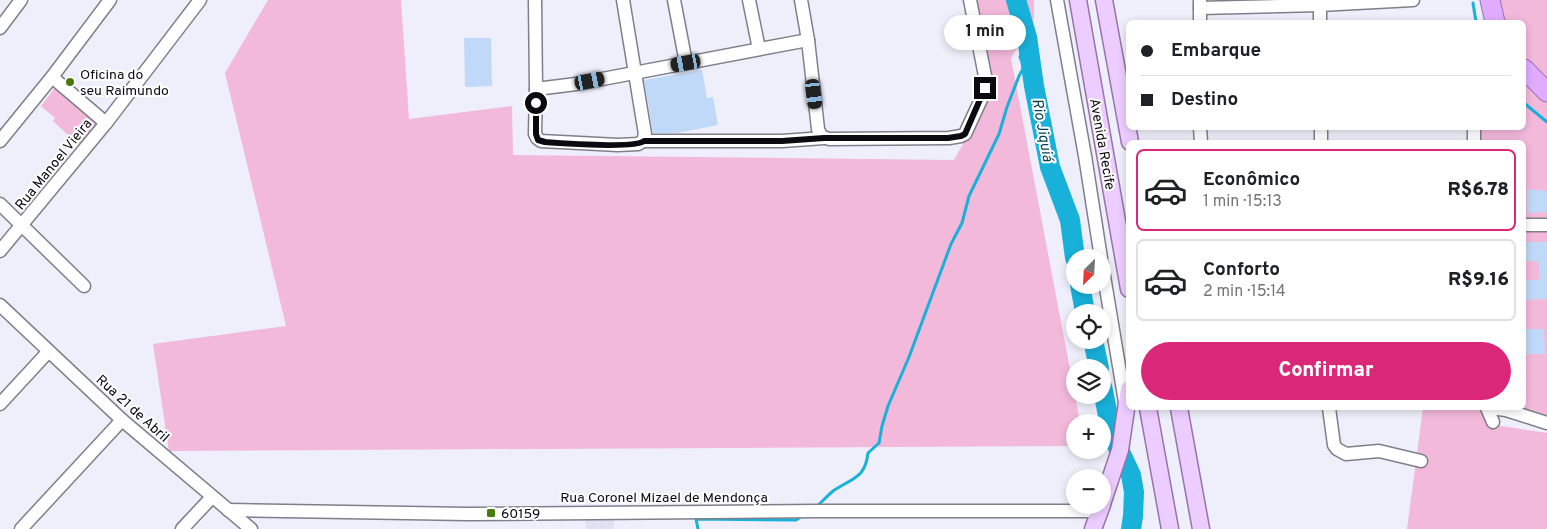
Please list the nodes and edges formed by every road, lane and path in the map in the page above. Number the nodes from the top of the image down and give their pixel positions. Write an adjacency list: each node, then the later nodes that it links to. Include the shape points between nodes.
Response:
1 (21, 0): 20 (street)
2 (110, 0): 26 (street)
3 (200, 0): 30 (street, Rua Manoel Vieira)
4 (536, 0): 27 (street)
5 (623, 0): 25 (street)
6 (674, 0): 23 (street)
7 (749, 0): 22 (street)
8 (801, 0): 21 (street)
9 (970, 0): 31 (street, via 986,81 965,134 948,138)
10 (1057, 0): 38 (street)
11 (1078, 0): 40 (main road, Avenida Recife)
12 (1104, 0): 29 (main road, Avenida Recife)
13 (1413, 0): 15 (street)
14 (1490, 0): 19 (highway)
15 (1320, 2): 16 (street); 18 (street)
16 (1200, 4): 17 (street)
17 (1200, 20)
18 (1320, 20)
19 (1495, 20)
20 (0, 28)
21 (808, 40): 22 (street); 31 (street, via 818,129)
22 (758, 49): 23 (street)
23 (686, 63): 25 (street)
24 (1526, 71): 28 (highway)
25 (635, 73): 27 (street); 33 (street)
26 (52, 77): 30 (street); 32 (street)
27 (536, 89): 33 (street, via 536,138 541,141 618,145)
28 (1547, 92)
29 (1126, 120)
30 (106, 122): 37 (street, Rua Manoel Vieira)
31 (824, 138): 33 (street)
32 (0, 141)
33 (644, 141)
34 (0, 204): 37 (street)
35 (1526, 225): 36 (street)
36 (1547, 225)
37 (22, 226): 39 (street, Rua Manoel Vieira); 41 (street)
38 (1100, 249)
39 (0, 251)
40 (1126, 272)
41 (84, 286)
42 (1107, 294): 52 (street)
43 (0, 305): 44 (street, Rua 21 de Abril)
44 (48, 352): 45 (street); 53 (street, Rua 21 de Abril)
45 (0, 404)
46 (1126, 410): 52 (main road)
47 (1148, 410): 66 (main road)
48 (1179, 410): 67 (main road)
49 (1329, 410): 56 (street, via 1336,449 1346,454 1380,451)
50 (1488, 410): 54 (street)
51 (1502, 410): 55 (street)
52 (1126, 414): 57 (main road)
53 (122, 420): 58 (street, Rua 21 de Abril); 62 (street)
54 (1493, 422)
55 (1547, 423)
56 (1421, 461)
57 (1111, 480)
58 (212, 497): 60 (street, Rua 21 de Abril); 63 (street)
59 (1066, 507): 60 (street, Rua Coronel Mizael de Mendonça, via 468,514)
60 (228, 510): 64 (street, Rua 21 de Abril)
61 (1098, 514): 65 (main road)
62 (21, 529)
63 (182, 529)
64 (251, 529)
65 (1093, 529)
66 (1170, 529)
67 (1201, 529)

